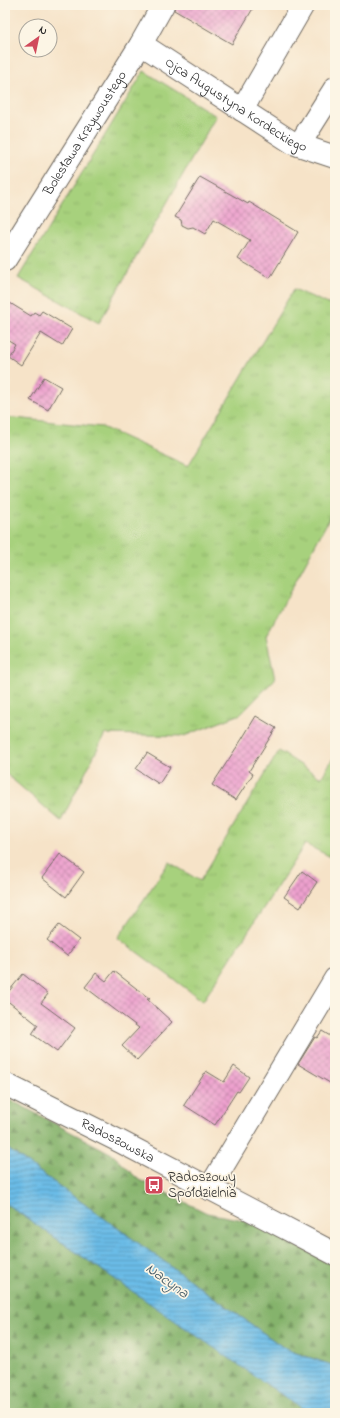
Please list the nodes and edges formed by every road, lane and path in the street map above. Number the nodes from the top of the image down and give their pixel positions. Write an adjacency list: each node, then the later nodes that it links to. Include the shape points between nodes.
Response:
1 (163, 5): 3 (street, Bolesława Krzywoustego)
2 (303, 5): 5 (street)
3 (141, 44): 5 (street, Ojca Augustyna Kordeckiego); 8 (street, Bolesława Krzywoustego)
4 (335, 88): 6 (street)
5 (242, 110): 6 (street, Ojca Augustyna Kordeckiego)
6 (299, 145): 7 (street, Ojca Augustyna Kordeckiego)
7 (335, 156)
8 (5, 260)
9 (335, 979): 11 (street)
10 (5, 1084): 11 (street, Radoszowska)
11 (209, 1189): 12 (street, Radoszowska)
12 (335, 1254)

